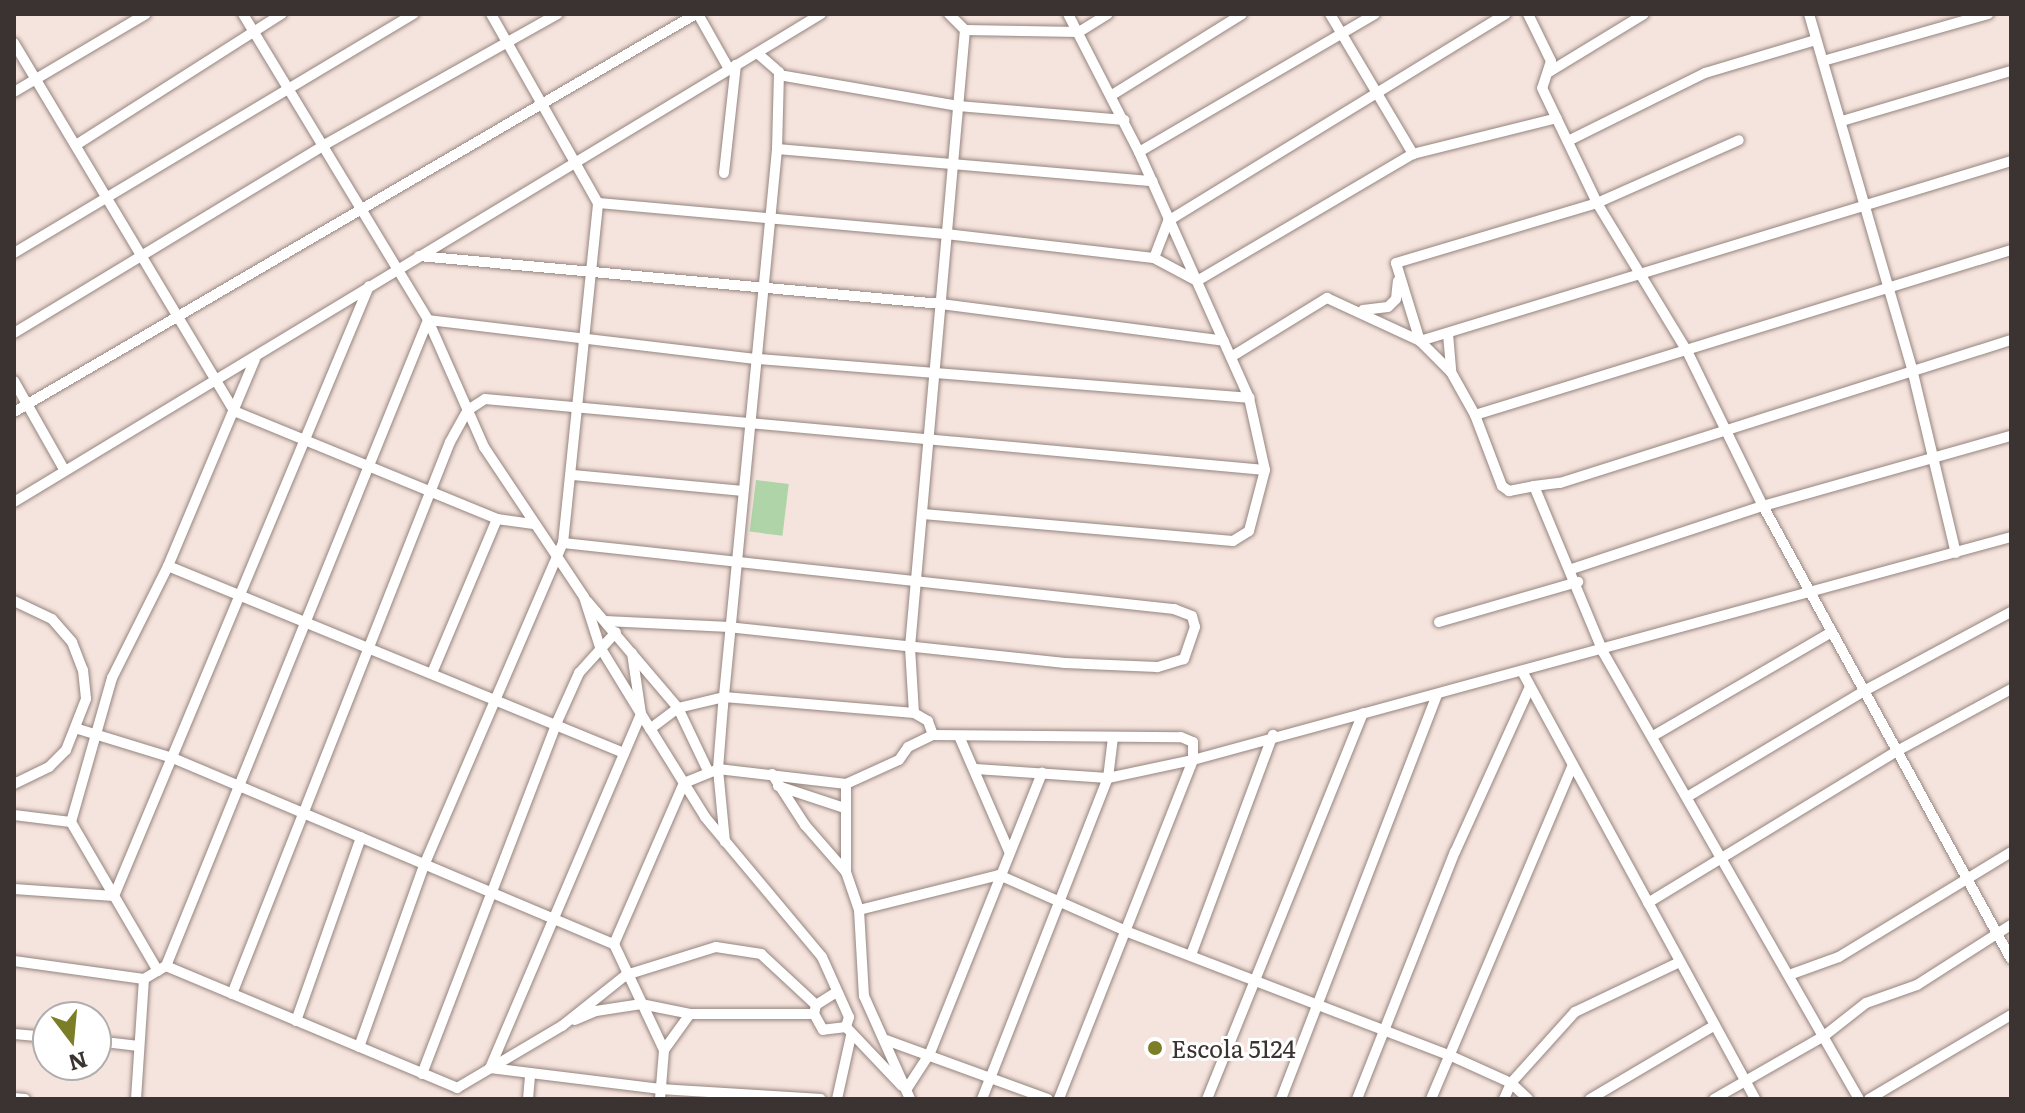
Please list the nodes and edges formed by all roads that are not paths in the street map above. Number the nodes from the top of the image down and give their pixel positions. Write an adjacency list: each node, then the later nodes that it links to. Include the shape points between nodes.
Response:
1 (146, 14): 33 (street)
2 (243, 14): 20 (street)
3 (282, 14): 20 (street)
4 (414, 14): 34 (street)
5 (491, 14): 26 (street)
6 (558, 14): 26 (street)
7 (697, 14): 29 (street); 38 (street)
8 (821, 14): 27 (street)
9 (949, 14): 21 (street)
10 (1068, 14): 22 (street)
11 (1108, 14): 22 (street)
12 (1242, 14): 37 (street)
13 (1330, 14): 23 (street)
14 (1375, 14): 23 (street)
15 (1506, 14): 36 (street)
16 (1528, 14): 31 (street, via 1550,57)
17 (1644, 14): 31 (street)
18 (1809, 14): 24 (street)
19 (1988, 14): 28 (street)
20 (253, 30): 34 (street); 46 (street)
21 (965, 30): 22 (street); 39 (street)
22 (1079, 32): 37 (street)
23 (1341, 33): 36 (street); 48 (street)
24 (1816, 40): 28 (street); 43 (street, via 1705,73)
25 (14, 43): 33 (street)
26 (509, 44): 38 (street); 45 (street)
27 (757, 53): 29 (street); 32 (street, via 762,62 778,68)
28 (1823, 61): 42 (street)
29 (732, 67): 50 (street); 53 (street)
30 (2011, 71): 42 (street)
31 (1549, 72): 40 (street, via 1542,88)
32 (779, 75): 39 (street); 47 (street)
33 (36, 79): 35 (street); 46 (street)
34 (287, 86): 45 (street); 55 (street)
35 (14, 92)
36 (1377, 93): 49 (street); 61 (street)
37 (1112, 95): 41 (street)
38 (544, 104): 50 (street); 59 (street)
39 (958, 106): 41 (street); 52 (street)
40 (1557, 118): 43 (street); 49 (street)
41 (1124, 120): 48 (street)
42 (1842, 121): 58 (street)
43 (1570, 140): 57 (street)
44 (1739, 140): 57 (street)
45 (326, 144): 59 (street); 66 (street)
46 (76, 145): 55 (street)
47 (777, 149): 52 (street); 60 (street)
48 (1139, 152): 54 (street)
49 (1413, 154): 72 (street)
50 (577, 160): 56 (street); 65 (street)
51 (2011, 161): 58 (street)
52 (953, 163): 54 (street); 62 (street)
53 (724, 173)
54 (1153, 181): 61 (street)
55 (106, 198): 64 (street); 66 (street)
56 (598, 203): 60 (street); 71 (street)
57 (1597, 203): 68 (street); 70 (street)
58 (1866, 204): 70 (street); 75 (street)
59 (363, 207): 69 (street); 78 (street)
60 (769, 218): 62 (street); 74 (street)
61 (1168, 221): 67 (street); 72 (street)
62 (946, 234): 67 (street); 77 (street)
63 (2011, 250): 75 (street)
64 (14, 253)
65 (418, 256): 69 (street); 71 (street)
66 (142, 257): 78 (street); 80 (street)
67 (1154, 258): 72 (street)
68 (1396, 263): 76 (street, via 1399,288 1388,307 1362,310); 85 (street)
69 (398, 269): 73 (street); 79 (street)
70 (1639, 271): 81 (street); 86 (street)
71 (592, 272): 74 (street); 82 (street)
72 (1197, 281): 84 (street)
73 (369, 285): 87 (street); 105 (street)
74 (763, 285): 77 (street); 89 (street)
75 (1888, 286): 86 (street); 90 (street)
76 (1336, 300): 85 (street); 88 (street, via 1314,303)
77 (941, 304): 84 (street); 92 (street)
78 (178, 314): 94 (street); 96 (street)
79 (428, 320): 82 (street); 98 (street); 108 (street)
80 (14, 333)
81 (1448, 334): 85 (street); 91 (street)
82 (586, 340): 89 (street); 97 (street)
83 (2011, 340): 90 (street)
84 (1224, 341): 88 (street)
85 (1420, 341): 91 (street)
86 (1687, 351): 101 (street); 103 (street)
87 (256, 357): 94 (street); 99 (street)
88 (1231, 357): 95 (street)
89 (757, 359): 92 (street); 102 (street)
90 (1912, 369): 103 (street); 107 (street)
91 (1451, 372): 101 (street)
92 (934, 375): 95 (street); 106 (street)
93 (14, 381): 96 (street)
94 (217, 382): 99 (street); 110 (street)
95 (1249, 398): 109 (street)
96 (28, 404): 100 (street); 110 (street)
97 (579, 407): 98 (street, via 501,398 485,399); 102 (street); 111 (street)
98 (468, 410): 114 (street); 119 (street, via 484,447)
99 (234, 411): 105 (street); 125 (street)
100 (14, 412)
101 (1475, 415): 112 (street, via 1502,486 1509,491)
102 (750, 424): 106 (street); 113 (street)
103 (1726, 427): 112 (street, via 1560,483); 116 (street)
104 (2011, 436): 107 (street)
105 (305, 440): 108 (street); 130 (street)
106 (927, 441): 109 (street); 117 (street)
107 (1931, 459): 116 (street); 122 (street)
108 (367, 466): 114 (street); 135 (street)
109 (1265, 470): 117 (street, via 1249,531 1233,541)
110 (65, 471): 115 (street)
111 (573, 475): 113 (street); 121 (street)
112 (1534, 486): 126 (street)
113 (743, 491): 124 (street)
114 (430, 492): 118 (street); 142 (street)
115 (14, 502)
116 (1763, 506): 126 (street); 129 (street)
117 (923, 514): 127 (street)
118 (497, 519): 119 (street); 145 (street)
119 (534, 524): 123 (street)
120 (2011, 537): 122 (street)
121 (563, 543): 123 (street); 124 (street)
122 (1956, 553): 129 (street)
123 (554, 558): 131 (street); 152 (street)
124 (737, 562): 127 (street); 137 (street)
125 (168, 566): 130 (street); 160 (street, via 112,678)
126 (1572, 569): 128 (street)
127 (916, 579): 141 (street); 141 (street, via 1183,611 1195,627 1184,659 1157,667)
128 (1578, 582): 136 (street); 143 (street)
129 (1810, 594): 139 (street); 143 (street)
130 (242, 596): 135 (street); 168 (street)
131 (584, 597): 134 (street); 140 (street)
132 (14, 601): 158 (street, via 52,619 72,642 83,670 86,699)
133 (2011, 612): 149 (street)
134 (605, 621): 137 (street); 138 (street)
135 (302, 622): 142 (street); 180 (street)
136 (1439, 622)
137 (730, 627): 141 (street); 151 (street)
138 (616, 632): 140 (street); 144 (street)
139 (1832, 632): 149 (street); 164 (street)
140 (600, 647): 156 (street); 157 (street, via 579,673)
141 (910, 647): 154 (street)
142 (369, 648): 145 (street); 183 (street)
143 (1603, 652): 146 (street); 164 (street)
144 (632, 653): 153 (street); 156 (street)
145 (432, 673): 152 (street)
146 (1523, 673): 147 (street); 150 (street)
147 (1530, 687): 170 (street); 226 (street, via 1455,852)
148 (2011, 689): 166 (street)
149 (1864, 691): 166 (street); 181 (street)
150 (1437, 694): 155 (street); 218 (street)
151 (724, 697): 153 (street); 154 (street); 172 (street)
152 (495, 698): 157 (street); 191 (street)
153 (678, 708): 159 (street); 172 (street)
154 (914, 713): 161 (street, via 928,721)
155 (1363, 713): 162 (street); 214 (street)
156 (641, 714): 159 (street); 167 (street)
157 (557, 722): 167 (street); 196 (street)
158 (78, 729): 160 (street); 177 (street, via 49,767)
159 (650, 729): 176 (street)
160 (95, 733): 168 (street); 185 (street)
161 (933, 735): 163 (street); 178 (street, via 908,747 899,760)
162 (1273, 735): 169 (street); 206 (street)
163 (959, 736): 165 (street); 171 (street)
164 (1653, 736): 181 (street)
165 (1113, 739): 169 (street, via 1188,738); 175 (street)
166 (1897, 751): 190 (street); 194 (street)
167 (624, 753): 201 (street)
168 (173, 758): 180 (street); 197 (street)
169 (1193, 760): 175 (street); 203 (street)
170 (1573, 765): 199 (street); 234 (street)
171 (976, 769): 173 (street); 188 (street)
172 (713, 770): 174 (street); 176 (street); 187 (street)
173 (1042, 773): 175 (street); 188 (street)
174 (772, 774): 178 (street); 179 (street)
175 (1108, 778): 198 (street)
176 (684, 783): 187 (street); 205 (street)
177 (14, 784)
178 (846, 784): 182 (street)
179 (776, 786): 182 (street); 192 (street)
180 (234, 787): 183 (street); 210 (street)
181 (1687, 797): 190 (street)
182 (844, 808): 192 (street)
183 (300, 814): 186 (street); 216 (street)
184 (14, 815): 185 (street)
185 (71, 822): 197 (street)
186 (361, 837): 191 (street); 222 (street)
187 (725, 842): 215 (street, via 822,957)
188 (1009, 851): 193 (street)
189 (2011, 852): 194 (street)
190 (1722, 857): 199 (street); 212 (street)
191 (425, 863): 196 (street); 231 (street)
192 (846, 872): 200 (street)
193 (999, 875): 198 (street); 200 (street); 233 (street)
194 (1965, 877): 204 (street); 212 (street, via 1839,957)
195 (14, 889): 197 (street)
196 (490, 891): 201 (street); 236 (street)
197 (114, 896): 210 (street)
198 (1061, 903): 203 (street); 238 (street)
199 (1648, 903): 209 (street)
200 (859, 910): 228 (street, via 864,996)
201 (553, 920): 205 (street); 235 (street)
202 (2011, 925): 204 (street)
203 (1128, 932): 206 (street); 252 (street)
204 (1995, 933): 207 (street); 227 (street, via 1917,985 1866,1003)
205 (614, 944): 211 (street)
206 (1191, 955): 214 (street)
207 (2011, 959)
208 (14, 961): 213 (street)
209 (1680, 962): 223 (street); 240 (street, via 1575,1012)
210 (162, 968): 213 (street); 216 (street)
211 (626, 975): 217 (street); 219 (street, via 692,953 734,947 761,954); 224 (street)
212 (1789, 975): 227 (street)
213 (144, 979): 230 (street)
214 (1254, 981): 218 (street); 253 (street)
215 (835, 993): 219 (street); 225 (street, via 848,1006)
216 (232, 994): 222 (street)
217 (641, 1004): 220 (street); 224 (street, via 596,1011); 232 (street)
218 (1320, 1005): 226 (street); 254 (street)
219 (815, 1009): 220 (street); 225 (street, via 823,1030)
220 (690, 1014): 232 (street)
221 (2011, 1015): 263 (street)
222 (296, 1021): 231 (street)
223 (1715, 1025): 239 (street); 259 (street)
224 (562, 1026): 235 (street)
225 (848, 1031): 243 (street); 249 (street)
226 (1384, 1031): 234 (street); 255 (street)
227 (1824, 1036): 239 (street); 262 (street)
228 (886, 1040): 233 (street); 243 (street)
229 (112, 1043): 230 (street)
230 (139, 1046): 246 (street)
231 (359, 1047): 236 (street)
232 (664, 1050): 242 (street)
233 (930, 1053): 238 (street); 243 (street)
234 (1449, 1055): 240 (street); 256 (street)
235 (490, 1068): 237 (street); 241 (street)
236 (422, 1074): 241 (street)
237 (530, 1075): 242 (street); 247 (street)
238 (992, 1076): 250 (street); 251 (street)
239 (1745, 1081): 260 (street); 261 (street)
240 (1511, 1083): 257 (street); 258 (street)
241 (456, 1094)
242 (660, 1094): 248 (street)
243 (908, 1095)
244 (14, 1098): 245 (street)
245 (25, 1099)
246 (136, 1099)
247 (528, 1099)
248 (821, 1099)
249 (837, 1099)
250 (982, 1099)
251 (1048, 1099)
252 (1059, 1099)
253 (1207, 1099)
254 (1281, 1099)
255 (1357, 1099)
256 (1431, 1099)
257 (1504, 1099)
258 (1528, 1099)
259 (1590, 1099)
260 (1714, 1099)
261 (1755, 1099)
262 (1859, 1099)
263 (1869, 1099)

